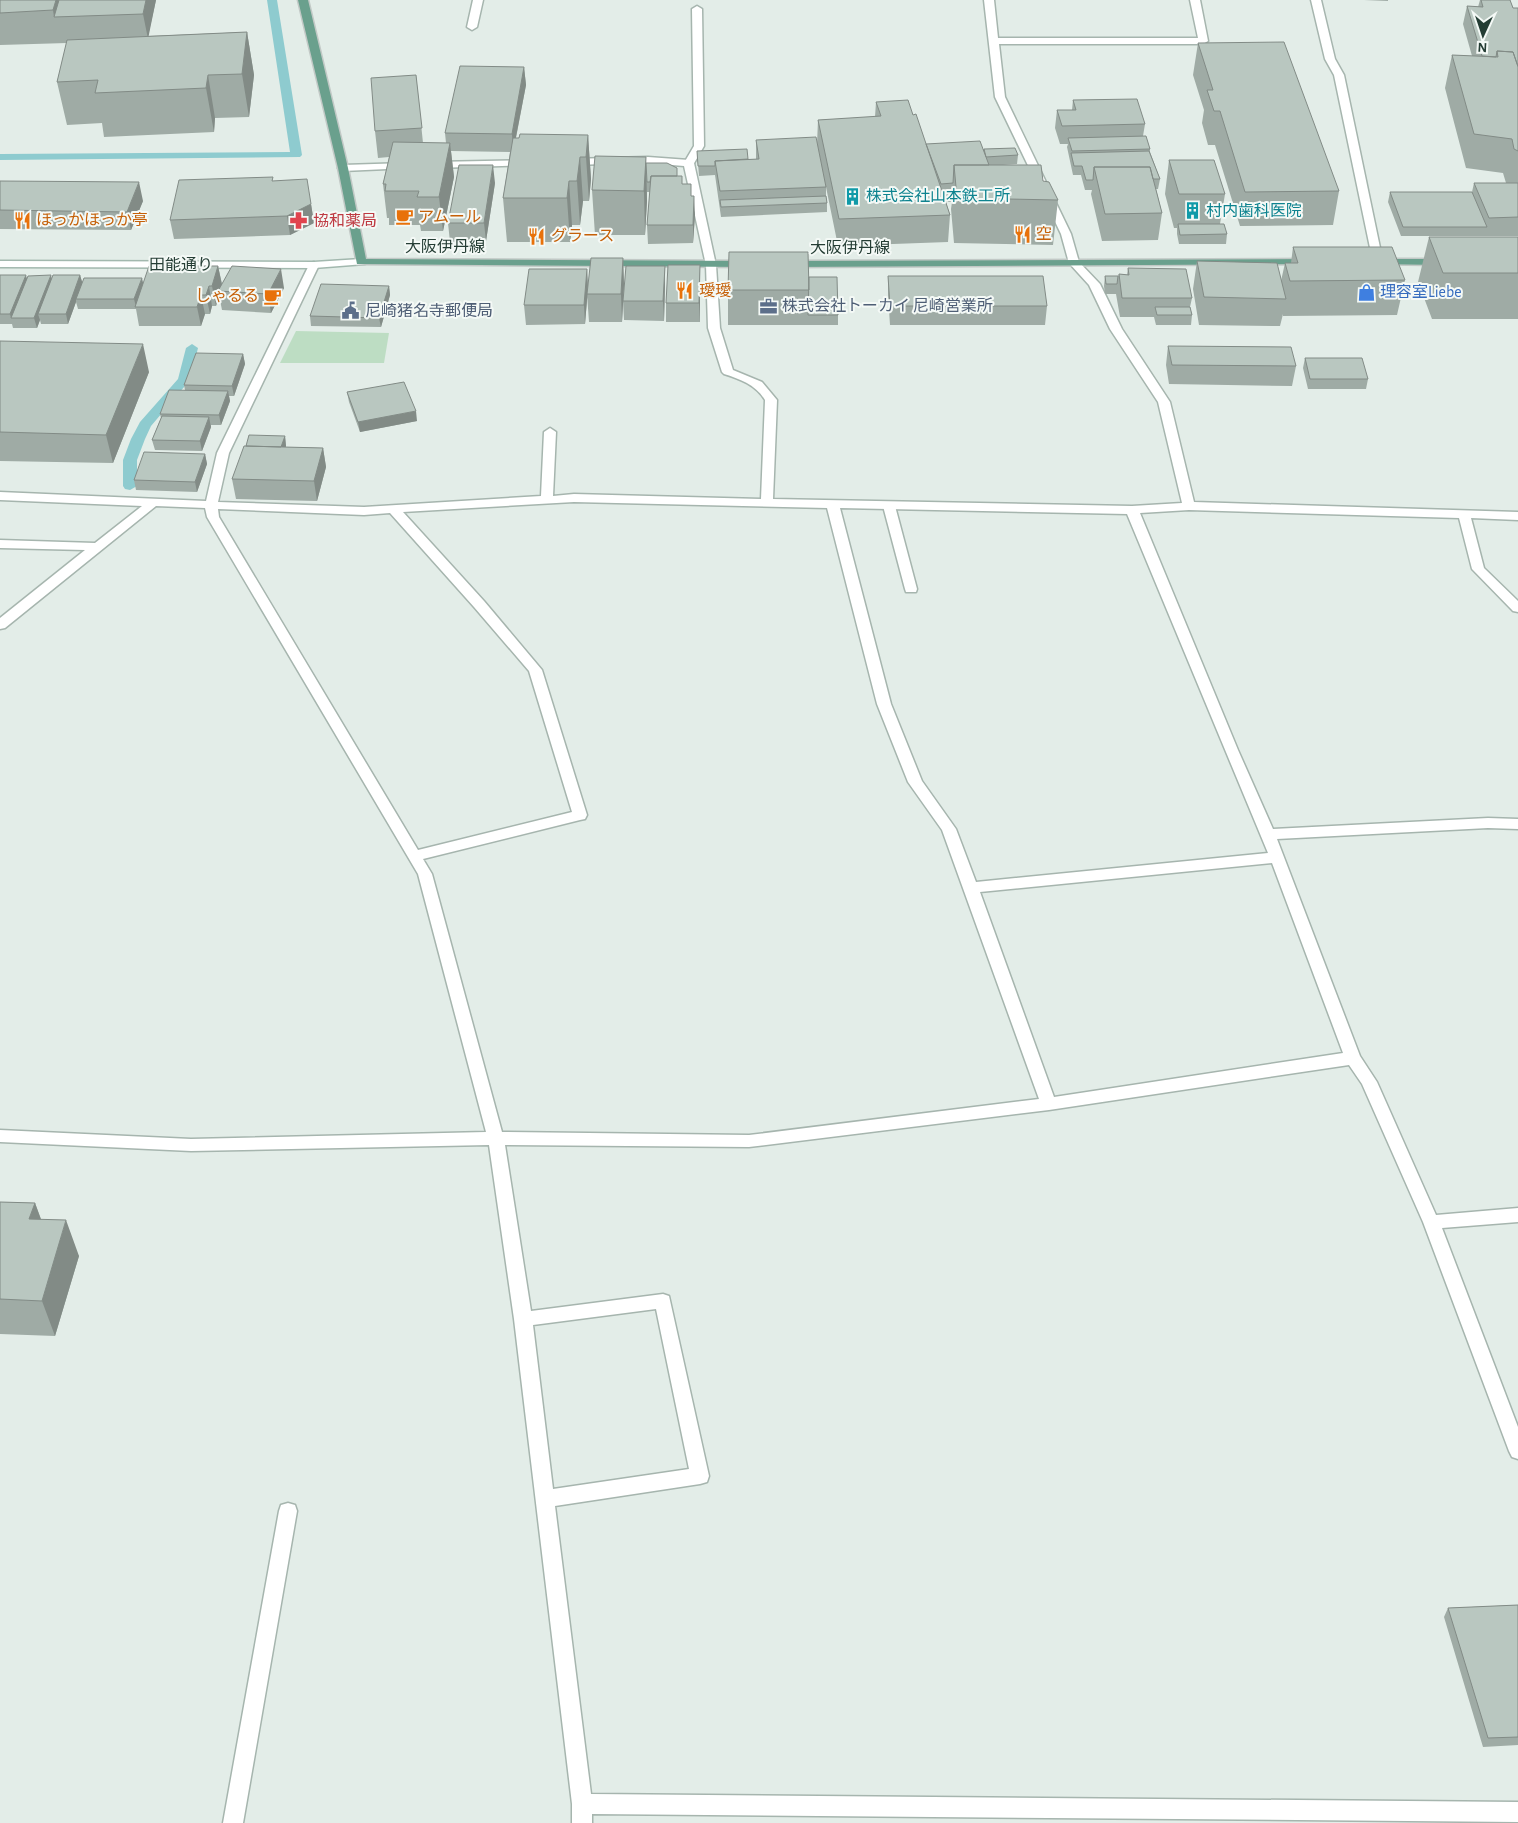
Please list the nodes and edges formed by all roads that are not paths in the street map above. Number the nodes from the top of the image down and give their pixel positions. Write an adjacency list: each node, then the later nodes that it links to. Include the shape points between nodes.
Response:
1 (303, 0): 12 (main road)
2 (478, 0): 7 (street)
3 (989, 0): 8 (street)
4 (1195, 0): 8 (street, via 1203,41)
5 (1316, 0): 15 (street, via 1330,59 1339,75)
6 (697, 9): 11 (street, via 699,146)
7 (472, 27)
8 (994, 41): 17 (street, via 1000,97 1066,234)
9 (540, 162): 12 (street)
10 (560, 162): 11 (street, via 648,160)
11 (689, 163): 22 (street)
12 (343, 168): 13 (main road)
13 (361, 262): 21 (street, 田能通り); 22 (main road, 大阪伊丹線)
14 (1319, 262): 17 (main road, 大阪伊丹線)
15 (1373, 262): 16 (main road)
16 (1456, 262)
17 (1074, 263): 20 (main road, 大阪伊丹線); 31 (street, via 1094,284 1116,329 1164,402)
18 (0, 264): 21 (street, 田能通り)
19 (760, 264): 22 (main road, 大阪伊丹線)
20 (780, 264)
21 (314, 265): 28 (street, via 223,453)
22 (711, 265): 27 (street, via 714,328 728,372 751,379 766,390 771,400)
23 (550, 432): 25 (street)
24 (0, 496): 26 (street)
25 (547, 499): 27 (street); 32 (street)
26 (154, 502): 28 (street); 37 (street)
27 (767, 504): 29 (street)
28 (211, 505): 32 (street); 43 (street, via 213,517)
29 (833, 506): 30 (street); 45 (street, via 884,704 915,782 949,829)
30 (889, 506): 33 (street); 38 (street)
31 (1189, 506): 33 (street); 34 (street)
32 (394, 510): 43 (street, via 534,670 580,815)
33 (1132, 510): 42 (street)
34 (1464, 514): 35 (street); 39 (street, via 1478,569)
35 (1518, 516)
36 (0, 544): 37 (street)
37 (98, 547): 40 (street)
38 (911, 589)
39 (1518, 608)
40 (0, 625)
41 (1518, 824): 42 (street)
42 (1268, 834): 44 (street)
43 (414, 856): 49 (street, via 425,874)
44 (1276, 857): 45 (street); 46 (street)
45 (971, 888): 47 (street)
46 (1353, 1058): 47 (street); 51 (street, via 1369,1082)
47 (1049, 1104): 49 (street, via 749,1142)
48 (0, 1136): 49 (street, via 191,1146)
49 (496, 1138): 52 (street)
50 (1518, 1214): 51 (street)
51 (1431, 1222): 53 (street)
52 (523, 1319): 54 (street); 54 (street, via 663,1301 700,1476)
53 (1518, 1451)
54 (545, 1499): 57 (street)
55 (288, 1511): 58 (street)
56 (1518, 1812): 57 (street)
57 (582, 1813)
58 (233, 1823)

